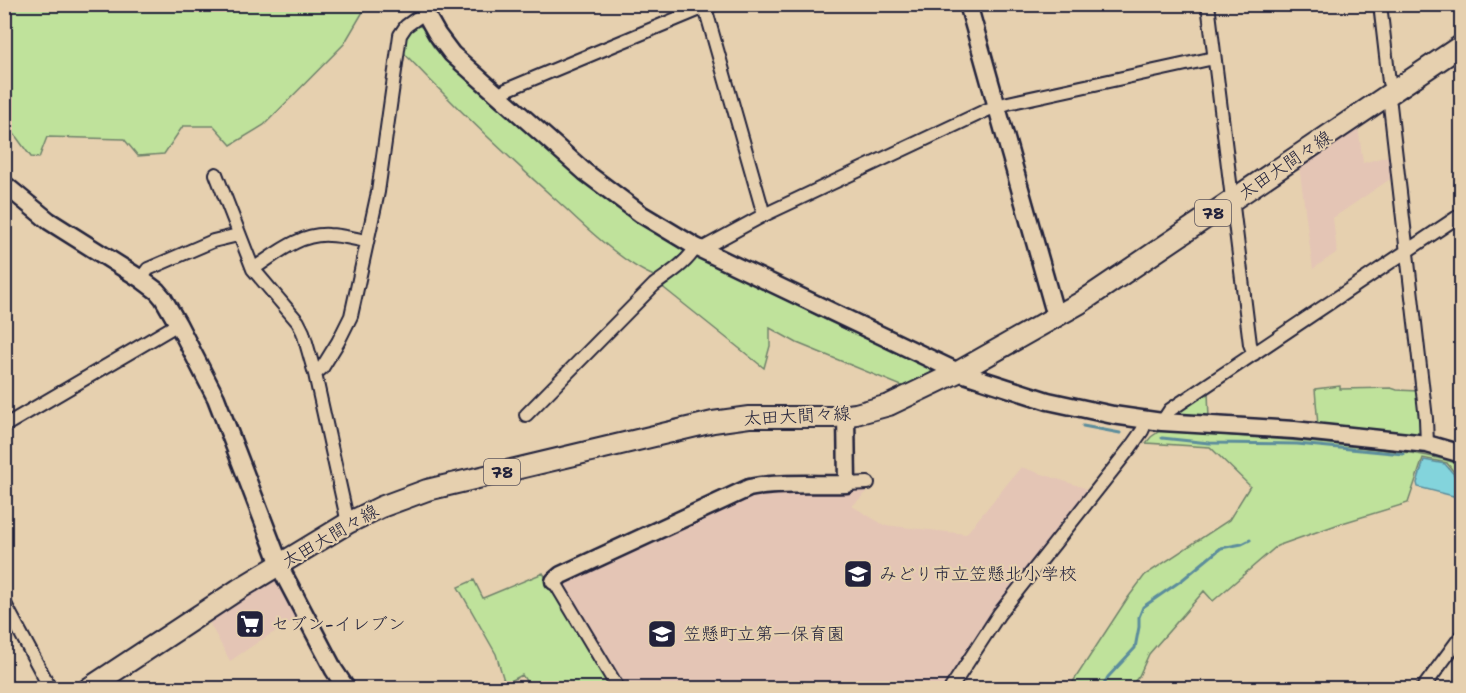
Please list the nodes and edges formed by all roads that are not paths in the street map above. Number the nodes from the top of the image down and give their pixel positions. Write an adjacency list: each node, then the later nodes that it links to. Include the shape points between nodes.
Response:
1 (968, 4): 10 (street)
2 (1208, 4): 7 (street)
3 (1380, 4): 8 (street)
4 (708, 5): 9 (street); 15 (street)
5 (422, 9): 9 (street, via 452,54); 17 (street, via 400,35 378,192)
6 (1461, 45): 8 (main road, 太田大間々線 / 78)
7 (1214, 58): 10 (street); 13 (street)
8 (1390, 94): 13 (main road, 太田大間々線 / 78); 19 (street)
9 (499, 96): 18 (street, via 585,172 641,214)
10 (997, 107): 15 (street); 22 (street)
11 (216, 174): 16 (street)
12 (4, 184): 21 (street, via 49,221)
13 (1233, 200): 22 (main road, 太田大間々線 / 78); 24 (street)
14 (1461, 214): 19 (street)
15 (764, 215): 18 (street)
16 (238, 235): 20 (street); 21 (street, via 213,241 148,269)
17 (366, 241): 20 (street, via 330,235 303,238); 26 (street, via 351,316)
18 (700, 248): 25 (street); 27 (street, via 654,285)
19 (1407, 250): 24 (street); 31 (street)
20 (253, 269): 26 (street, via 301,326)
21 (141, 279): 23 (street, via 163,298)
22 (1058, 317): 25 (main road, 太田大間々線 / 78)
23 (178, 324): 30 (street); 36 (street, via 216,398)
24 (1254, 354): 29 (street)
25 (958, 372): 28 (main road, 太田大間々線 / 78, via 889,405); 29 (street, via 1070,407)
26 (315, 374): 35 (street)
27 (526, 415)
28 (846, 416): 34 (street); 35 (main road, 太田大間々線 / 78, via 748,417 713,422 427,490)
29 (1154, 421): 31 (street); 44 (street, via 1142,431 999,615)
30 (4, 426)
31 (1427, 444): 32 (street)
32 (1461, 454)
33 (868, 483): 34 (street)
34 (847, 484): 37 (street, via 749,488)
35 (348, 524): 36 (main road, 太田大間々線 / 78)
36 (279, 565): 41 (main road, 太田大間々線 / 78); 42 (street)
37 (554, 581): 43 (street)
38 (4, 602): 40 (street)
39 (1461, 635): 45 (street)
40 (50, 688)
41 (89, 688)
42 (346, 688)
43 (618, 688)
44 (951, 688)
45 (1423, 688)

